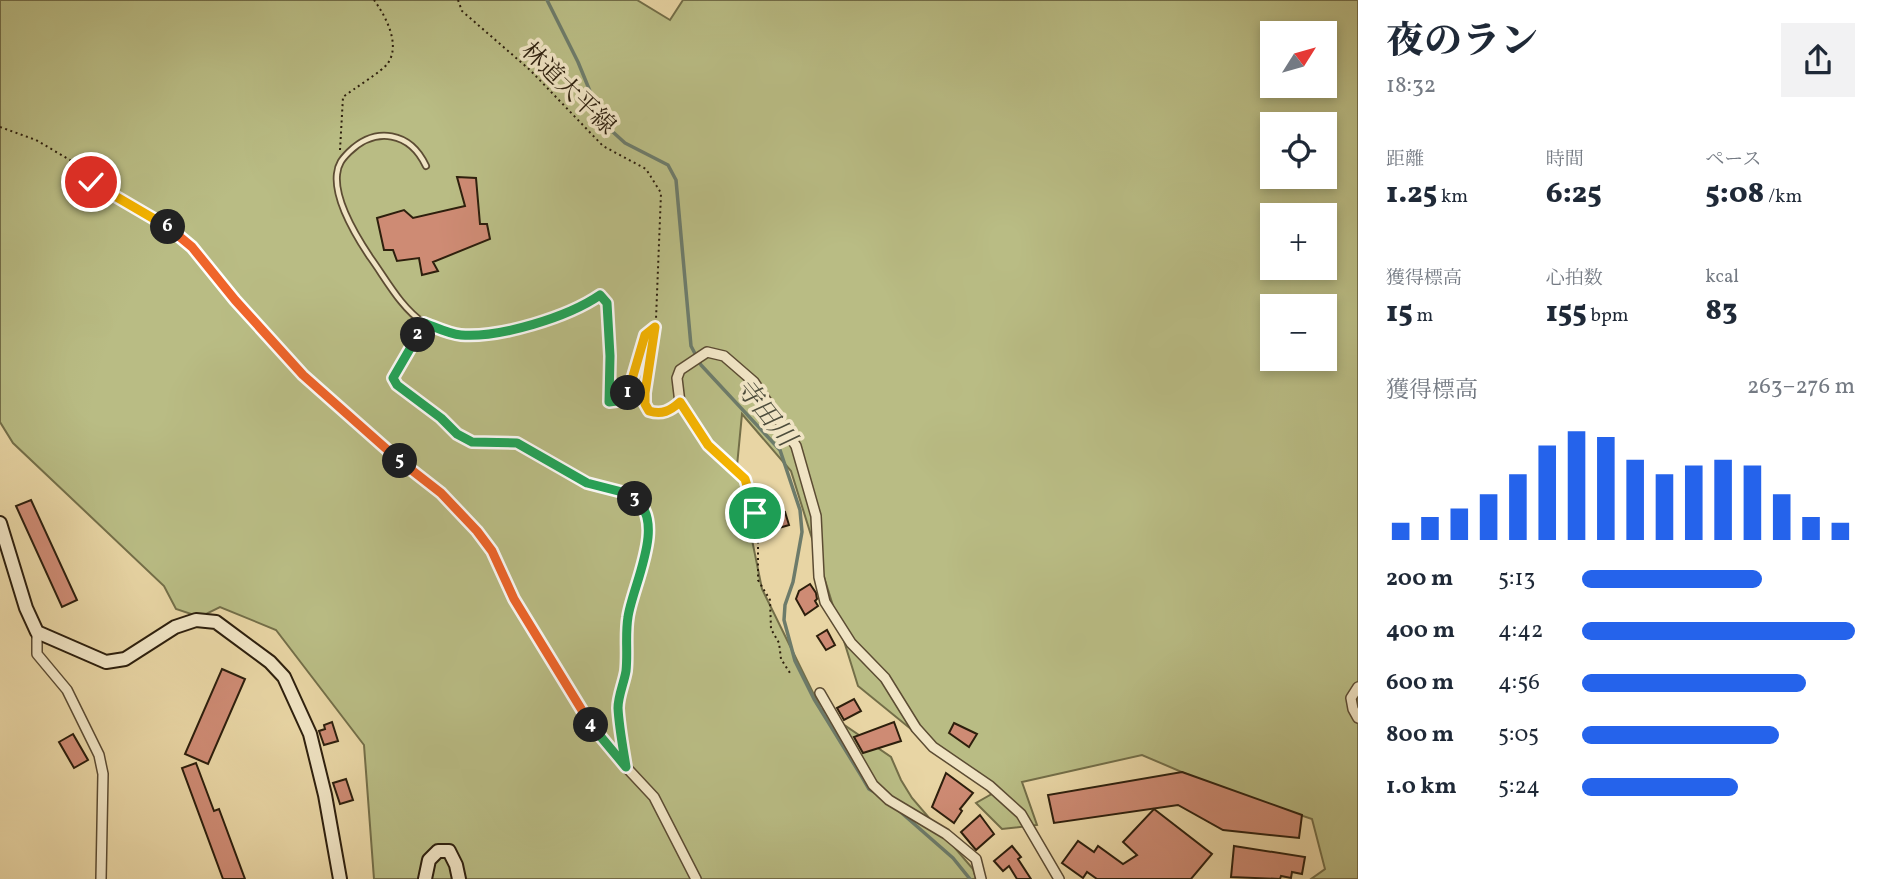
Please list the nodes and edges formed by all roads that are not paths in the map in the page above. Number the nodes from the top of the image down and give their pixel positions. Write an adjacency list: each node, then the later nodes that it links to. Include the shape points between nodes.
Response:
1 (426, 166): 2 (lane, via 420,152 404,140 381,135 359,143 339,162 336,178 346,216 361,243 403,303 424,323 460,335 509,331 570,313 600,295 607,303 609,402 628,393 645,335)
2 (655, 327): 15 (street, via 645,404 649,411 667,412 680,402 680,370 707,352 724,356 754,382 796,446 816,516 825,602 851,643 885,678 933,747 1021,814)
3 (0, 523): 4 (street)
4 (37, 632): 9 (street, via 37,654 67,690 99,755 103,774); 10 (street, via 106,662 125,659 175,626 196,620 216,622 270,662 284,677 310,734)
5 (1358, 687): 7 (street, via 1351,698)
6 (820, 693): 14 (street, via 873,785 976,859)
7 (1358, 718)
8 (626, 767): 13 (street, via 653,797)
9 (101, 879)
10 (340, 879)
11 (425, 879): 12 (street, via 429,860 438,851 449,851)
12 (459, 879)
13 (696, 879)
14 (981, 879)
15 (1059, 879)

